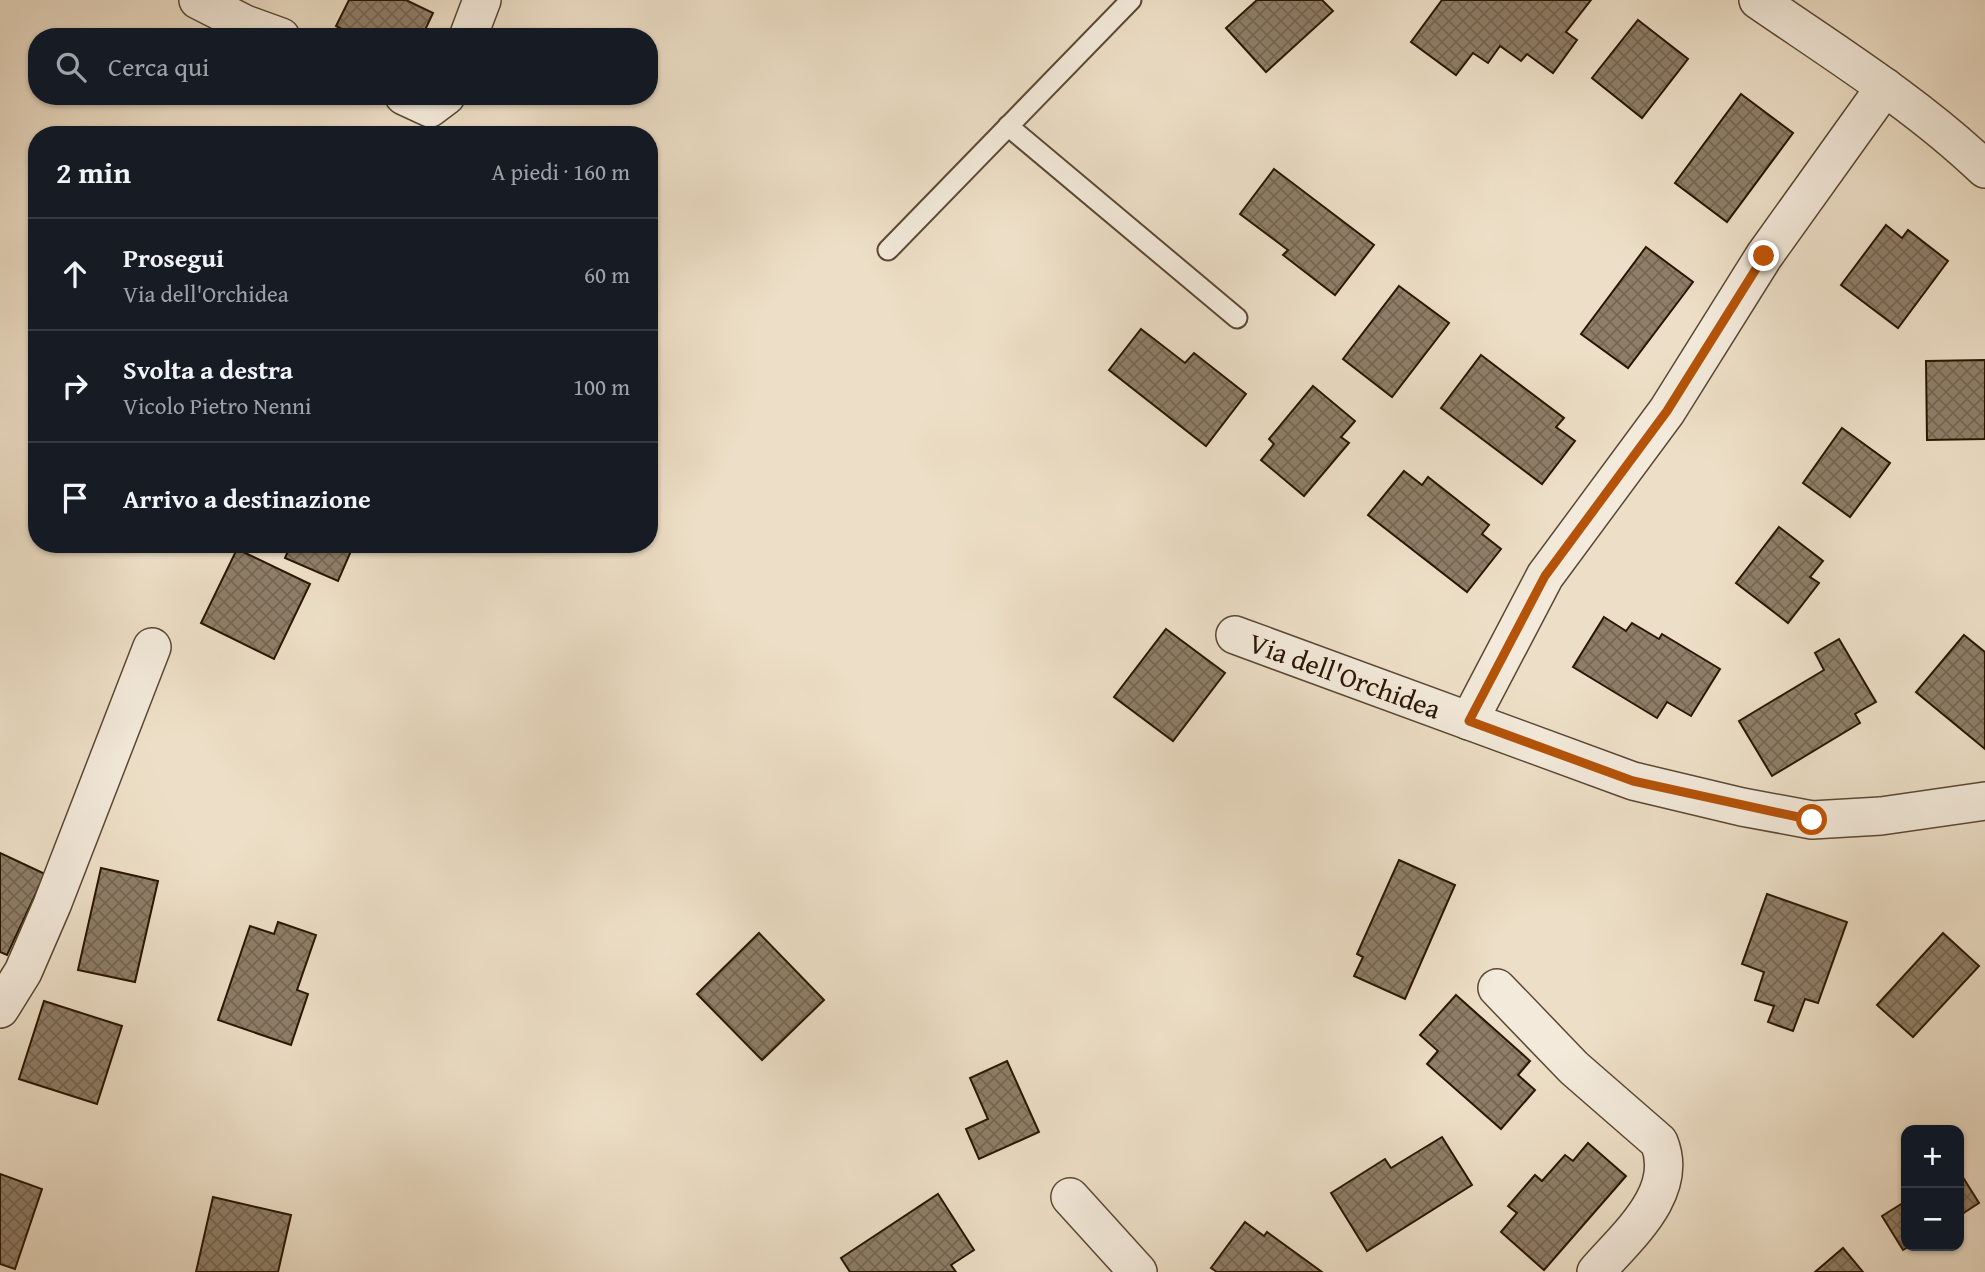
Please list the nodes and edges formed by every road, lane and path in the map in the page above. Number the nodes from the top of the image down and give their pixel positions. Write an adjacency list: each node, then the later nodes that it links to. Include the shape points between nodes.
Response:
1 (198, 0): 5 (street)
2 (482, 0): 6 (street)
3 (1131, 0): 8 (lane)
4 (1758, 0): 7 (street)
5 (256, 28)
6 (471, 28)
7 (1885, 88): 9 (street); 14 (street, via 1764,256 1667,411 1545,576)
8 (1008, 127): 10 (lane); 11 (lane)
9 (1985, 169)
10 (888, 250)
11 (1237, 318)
12 (1235, 635): 14 (street, Via dell'Orchidea)
13 (152, 646): 17 (street, via 52,905 23,972)
14 (1469, 721): 15 (street, Via dell'Orchidea, via 1633,781 1812,820 1881,816)
15 (1985, 801)
16 (1497, 988): 20 (street, via 1574,1068 1659,1142 1665,1156 1664,1178 1650,1209)
17 (0, 1009)
18 (1070, 1197): 19 (street)
19 (1138, 1272)
20 (1596, 1272)

